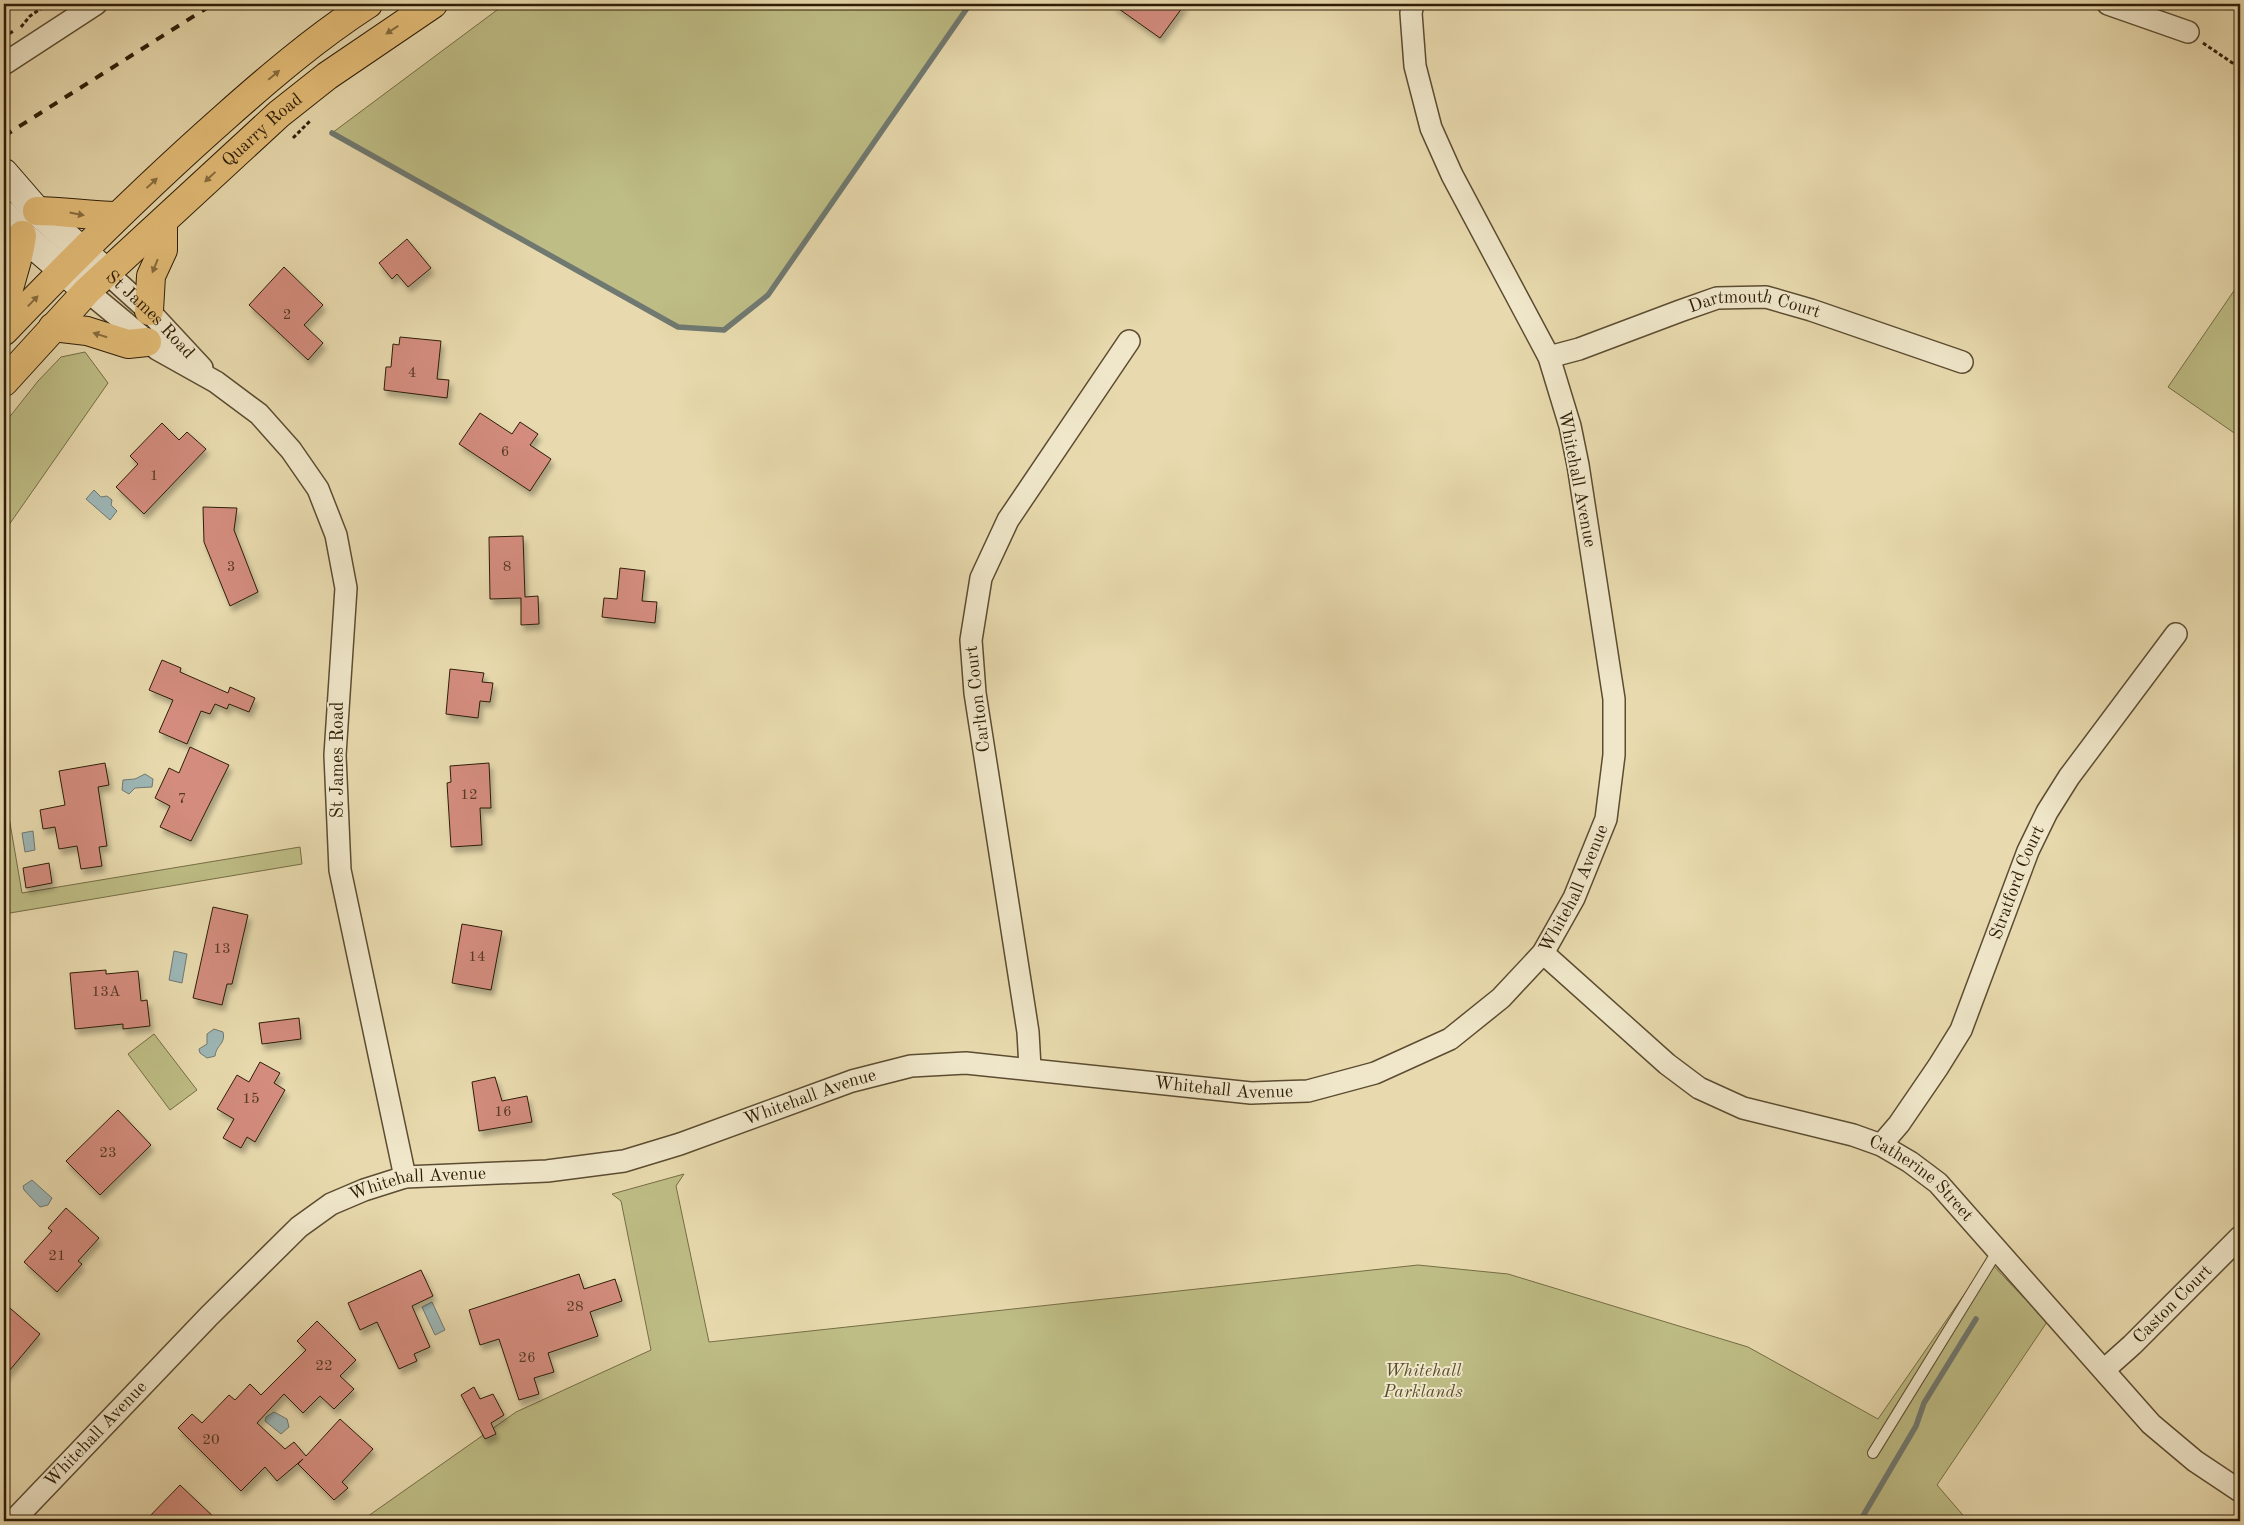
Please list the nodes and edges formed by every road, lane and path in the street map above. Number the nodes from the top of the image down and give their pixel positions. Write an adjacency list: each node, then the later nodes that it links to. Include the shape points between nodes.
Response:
1 (48, 4): 8 (path)
2 (96, 4): 9 (street)
3 (368, 4): 16 (main road, Quarry Road, one-way to 3, via 251,94)
4 (433, 4): 17 (main road, Quarry Road, one-way to 17, via 334,71 279,114)
5 (1413, 4): 29 (street, Whitehall Avenue, via 1410,13 1415,66 1431,128 1452,175)
6 (2108, 4): 7 (street)
7 (2188, 32): 10 (path)
8 (4, 37)
9 (4, 64)
10 (2240, 68)
11 (313, 119): 12 (path)
12 (293, 138)
13 (4, 173): 14 (street, St James Road)
14 (37, 211): 16 (main road, one-way to 16); 19 (street, St James Road)
15 (4, 214): 18 (street)
16 (116, 216): 19 (main road, Quarry Road)
17 (163, 222): 21 (main road, Quarry Road); 23 (main road, one-way to 23, via 163,250 151,276)
18 (22, 235): 20 (street); 24 (main road, via 17,263 5,296)
19 (81, 251): 20 (main road, Quarry Road); 21 (street, St James Road)
20 (62, 270): 22 (street); 26 (main road, Quarry Road, one-way to 20)
21 (107, 273): 22 (main road, Quarry Road); 23 (street, St James Road)
22 (87, 292): 25 (main road, Quarry Road); 28 (street, St James Road)
23 (148, 311): 32 (street, St James Road)
24 (4, 316)
25 (53, 327): 28 (main road, one-way to 25, via 128,344 87,331); 31 (main road, Quarry Road)
26 (4, 331)
27 (1129, 341): 35 (street, Carlton Court, via 1008,520 981,578 971,640 975,693 1028,1032)
28 (147, 342): 32 (street, St James Road)
29 (1549, 357): 30 (street, Dartmouth Court, via 1717,298 1766,297); 34 (street, Whitehall Avenue, via 1578,465 1614,699 1614,755 1606,819 1574,898)
30 (1962, 362)
31 (4, 382)
32 (216, 382): 37 (street, St James Road, via 259,414 291,450 318,489 336,535 346,588 335,755 340,870)
33 (2176, 634): 36 (street, Stratford Court, via 2069,777 2047,812 2028,852 1961,1030 1899,1124)
34 (1543, 953): 35 (street, Whitehall Avenue, via 1501,998 1450,1038 1375,1073 1308,1091 1251,1093); 36 (street, Catherine Street, via 1667,1064 1699,1088 1743,1108)
35 (1030, 1068): 37 (street, Whitehall Avenue, via 966,1063 911,1066 852,1081 624,1161 547,1171)
36 (1881, 1145): 39 (street, Catherine Street, via 1938,1183)
37 (405, 1177): 43 (street, Whitehall Avenue, via 331,1204 299,1227)
38 (2240, 1237): 40 (street, Caston Court)
39 (1998, 1250): 40 (street, Catherine Street); 41 (lane)
40 (2104, 1370): 42 (street, Catherine Street, via 2151,1424 2195,1461)
41 (1873, 1453)
42 (2240, 1491)
43 (13, 1521)

